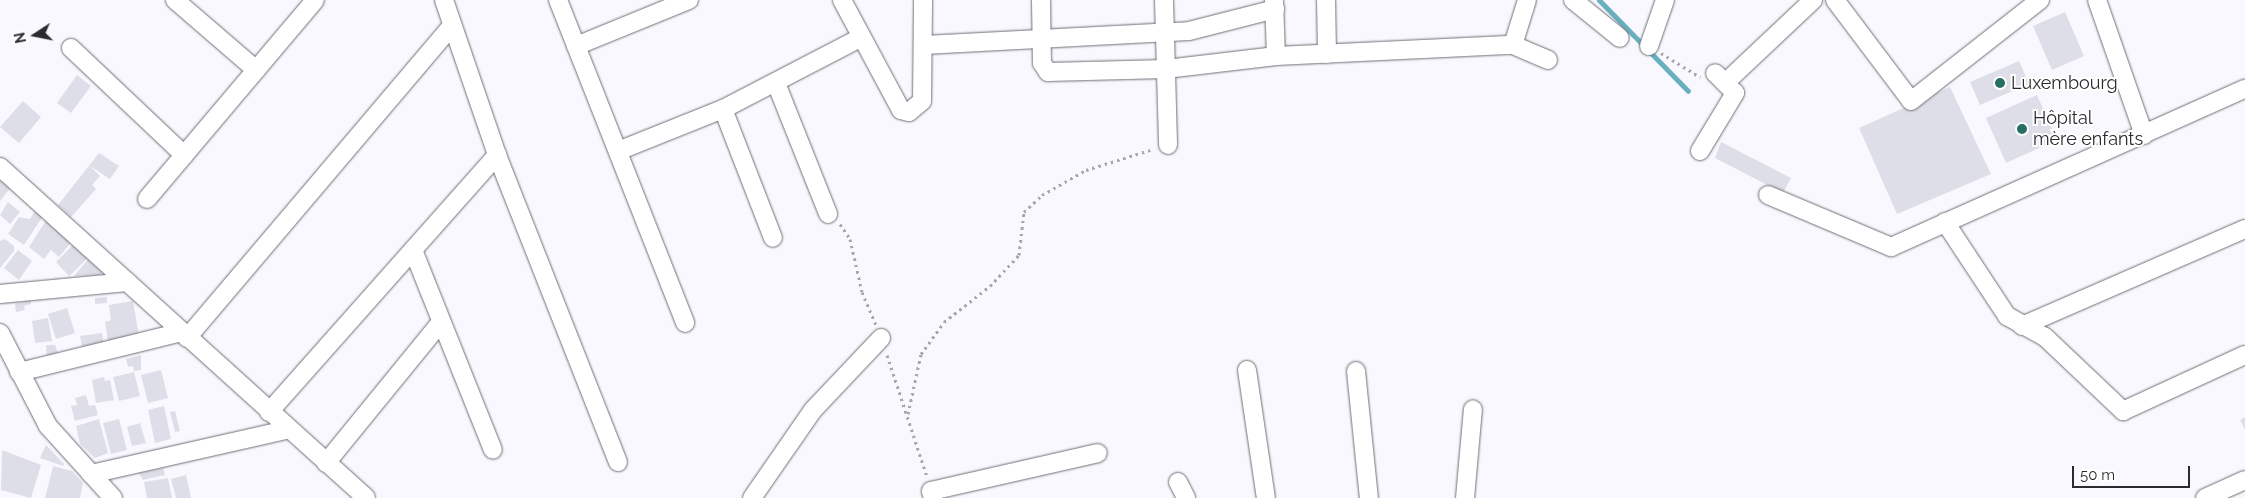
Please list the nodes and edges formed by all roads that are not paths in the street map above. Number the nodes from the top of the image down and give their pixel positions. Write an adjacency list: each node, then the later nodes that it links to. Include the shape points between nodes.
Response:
1 (175, 0): 33 (street)
2 (315, 0): 33 (street)
3 (444, 0): 19 (street)
4 (558, 0): 26 (street)
5 (689, 0): 26 (street)
6 (842, 0): 21 (street)
7 (923, 0): 24 (street)
8 (1041, 0): 23 (street)
9 (1164, 0): 20 (street)
10 (1326, 0): 29 (street)
11 (1527, 0): 25 (street)
12 (1573, 0): 22 (street)
13 (1665, 0): 27 (street)
14 (1812, 0): 40 (street, via 1720,78 1734,93)
15 (1835, 0): 16 (street, via 1911,101)
16 (2040, 0)
17 (2097, 0): 37 (street)
18 (1275, 4): 20 (street, via 1189,31); 30 (street)
19 (452, 25): 42 (street); 56 (street)
20 (1165, 33): 23 (street); 32 (street)
21 (860, 38): 24 (street, via 900,110 909,112 922,101); 34 (street)
22 (1620, 38)
23 (1042, 39): 24 (street); 32 (street, via 1042,63 1048,72)
24 (924, 45)
25 (1513, 45): 29 (street); 31 (street)
26 (576, 46): 39 (street)
27 (1649, 46)
28 (71, 48): 41 (street)
29 (1327, 54): 30 (street)
30 (1276, 56): 32 (street)
31 (1548, 60)
32 (1166, 69): 38 (street)
33 (256, 70): 41 (street)
34 (776, 83): 36 (street); 46 (street)
35 (2245, 89): 37 (street)
36 (723, 110): 39 (street); 49 (street)
37 (2144, 135): 47 (street)
38 (1168, 145)
39 (618, 151): 54 (street)
40 (1700, 151)
41 (184, 155): 45 (street)
42 (497, 155): 50 (street); 68 (street)
43 (0, 166): 51 (street)
44 (1768, 195): 47 (street, via 1891,247)
45 (147, 199)
46 (828, 214)
47 (1945, 222): 55 (street, via 2007,316)
48 (2245, 229): 55 (street)
49 (772, 238)
50 (413, 250): 53 (street); 64 (street)
51 (126, 282): 52 (street); 56 (street)
52 (0, 294)
53 (441, 322): 66 (street); 69 (street)
54 (685, 323)
55 (2022, 326): 59 (street, via 2045,337 2124,411)
56 (185, 335): 62 (street); 64 (street)
57 (881, 338): 74 (street, via 813,410)
58 (1, 340): 62 (street)
59 (2245, 355)
60 (1247, 370): 76 (street)
61 (1356, 371): 77 (street)
62 (19, 372): 70 (street, via 48,426)
63 (1473, 409): 78 (street)
64 (269, 412): 65 (street)
65 (287, 430): 69 (street); 70 (street)
66 (493, 450)
67 (1098, 453): 75 (street, via 931,491)
68 (618, 462)
69 (326, 463): 73 (street)
70 (91, 474): 72 (street)
71 (2245, 480): 79 (street)
72 (113, 498)
73 (366, 498)
74 (752, 498)
75 (933, 498)
76 (1266, 498)
77 (1369, 498)
78 (1465, 498)
79 (2205, 498)

